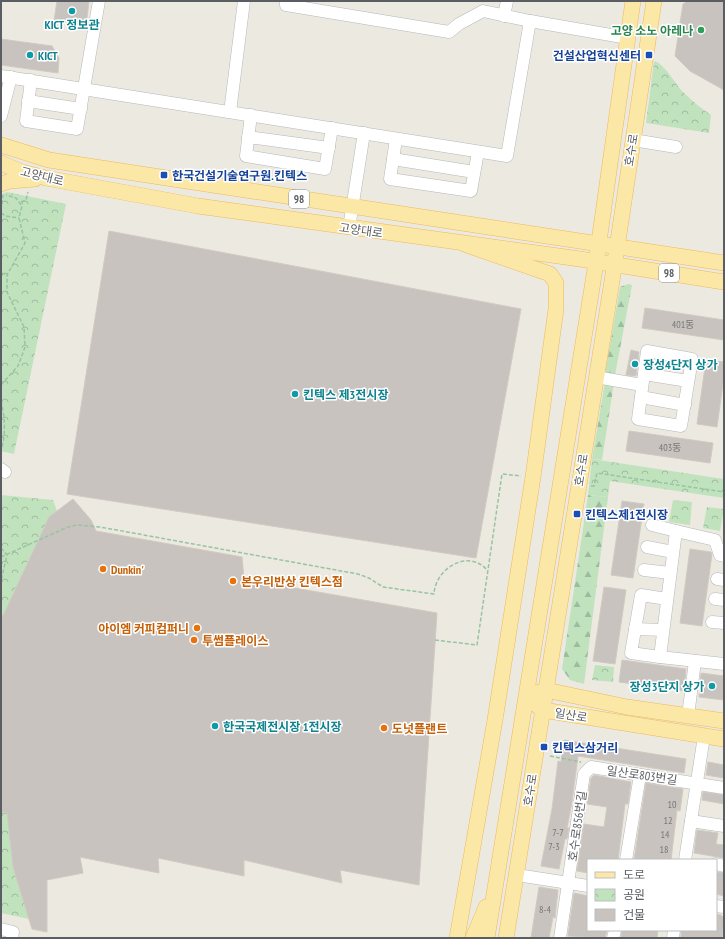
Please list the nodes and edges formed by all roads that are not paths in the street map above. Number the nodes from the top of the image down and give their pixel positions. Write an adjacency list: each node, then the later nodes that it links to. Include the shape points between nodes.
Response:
1 (99, 1): 12 (street)
2 (244, 1): 15 (street)
3 (286, 1): 7 (street, via 286,6 449,32 483,11)
4 (507, 1): 7 (street)
5 (633, 1): 9 (main road, 호수로)
6 (654, 1): 22 (main road, 호수로)
7 (504, 16): 8 (street)
8 (530, 21): 9 (street); 26 (street, via 507,156)
9 (628, 38): 35 (main road, 호수로)
10 (6, 77): 11 (street); 17 (street)
11 (31, 80): 12 (street); 13 (street)
12 (84, 89): 14 (street); 15 (street)
13 (28, 101): 14 (street); 14 (street, via 26,121 77,129)
14 (80, 109)
15 (230, 112): 16 (street)
16 (251, 115): 18 (street); 20 (street)
17 (1, 116)
18 (332, 128): 19 (street); 25 (street)
19 (364, 134): 21 (street); 32 (street)
20 (248, 136): 25 (street); 25 (street, via 246,156 324,169)
21 (396, 139): 26 (street); 27 (street)
22 (632, 140): 24 (street); 36 (main road, 호수로)
23 (1, 145): 32 (main road, 고양대로 / 98, via 49,160)
24 (676, 147)
25 (328, 148)
26 (478, 152): 29 (street)
27 (393, 159): 29 (street); 29 (street, via 390,179 471,191)
28 (1, 163): 30 (main road, 고양대로 / 98)
29 (474, 172)
30 (46, 178): 31 (main road, via 10,181); 33 (main road, 고양대로 / 98, via 198,206)
31 (2, 190)
32 (352, 206): 33 (street); 35 (main road, 고양대로 / 98)
33 (348, 228): 34 (main road, 고양대로 / 98)
34 (464, 244): 37 (main road, 고양대로 / 98); 83 (main road, via 550,274 556,283 556,309 532,485)
35 (599, 245): 36 (main road, 고양대로 / 98); 37 (main road, 호수로)
36 (617, 246): 38 (main road, 고양대로 / 98); 39 (main road, 호수로)
37 (596, 263): 39 (main road, 고양대로 / 98); 59 (main road, 호수로)
38 (724, 263)
39 (614, 265): 40 (main road, 고양대로 / 98); 41 (main road, 호수로)
40 (724, 282)
41 (596, 377): 43 (street); 58 (main road, 호수로)
42 (688, 381): 43 (street); 43 (street, via 692,359 648,351); 44 (street)
43 (642, 385): 44 (street); 44 (street, via 638,419 682,426)
44 (685, 405)
45 (652, 525): 46 (street)
46 (676, 531): 48 (street); 49 (street, via 715,540 720,555)
47 (647, 547): 48 (street)
48 (673, 552): 51 (street)
49 (724, 556)
50 (644, 570): 51 (street)
51 (670, 573): 52 (street)
52 (667, 599): 53 (street, via 640,595); 54 (street)
53 (635, 629): 54 (street); 55 (street, via 631,653)
54 (663, 630): 55 (street)
55 (660, 657): 56 (street)
56 (695, 661): 57 (street); 62 (street)
57 (724, 664)
58 (546, 690): 59 (main road, 일산로); 60 (main road, 일산로); 61 (main road, 호수로)
59 (526, 697): 61 (main road, 일산로); 67 (main road, 호수로)
60 (620, 706): 62 (main road, 일산로); 63 (main road, via 610,711 588,708 587,713)
61 (543, 710): 63 (main road, 일산로); 72 (main road, 호수로)
62 (688, 716): 64 (main road, 일산로)
63 (594, 719): 65 (main road, 일산로)
64 (724, 721)
65 (704, 736): 66 (main road, 일산로); 70 (street)
66 (724, 739)
67 (518, 748): 72 (main road, via 523,744 526,746 522,782 523,787); 79 (main road, 호수로)
68 (587, 769): 69 (street, 일산로803번길, via 591,767); 78 (street, 호수로856번길, via 584,774)
69 (640, 775): 70 (street, 일산로803번길); 75 (street)
70 (697, 782): 71 (street, 일산로803번길); 73 (street)
71 (724, 788)
72 (530, 792): 77 (main road, 호수로)
73 (691, 821): 74 (street); 76 (street)
74 (724, 826)
75 (626, 859)
76 (688, 859)
77 (516, 875): 78 (street); 86 (main road, 호수로)
78 (568, 883): 80 (street); 87 (street, 호수로856번길)
79 (496, 884): 84 (main road); 85 (main road, 호수로)
80 (587, 886)
81 (1, 929): 82 (street, via 13,932)
82 (12, 938)
83 (457, 938)
84 (473, 938)
85 (487, 938)
86 (506, 938)
87 (560, 938)

